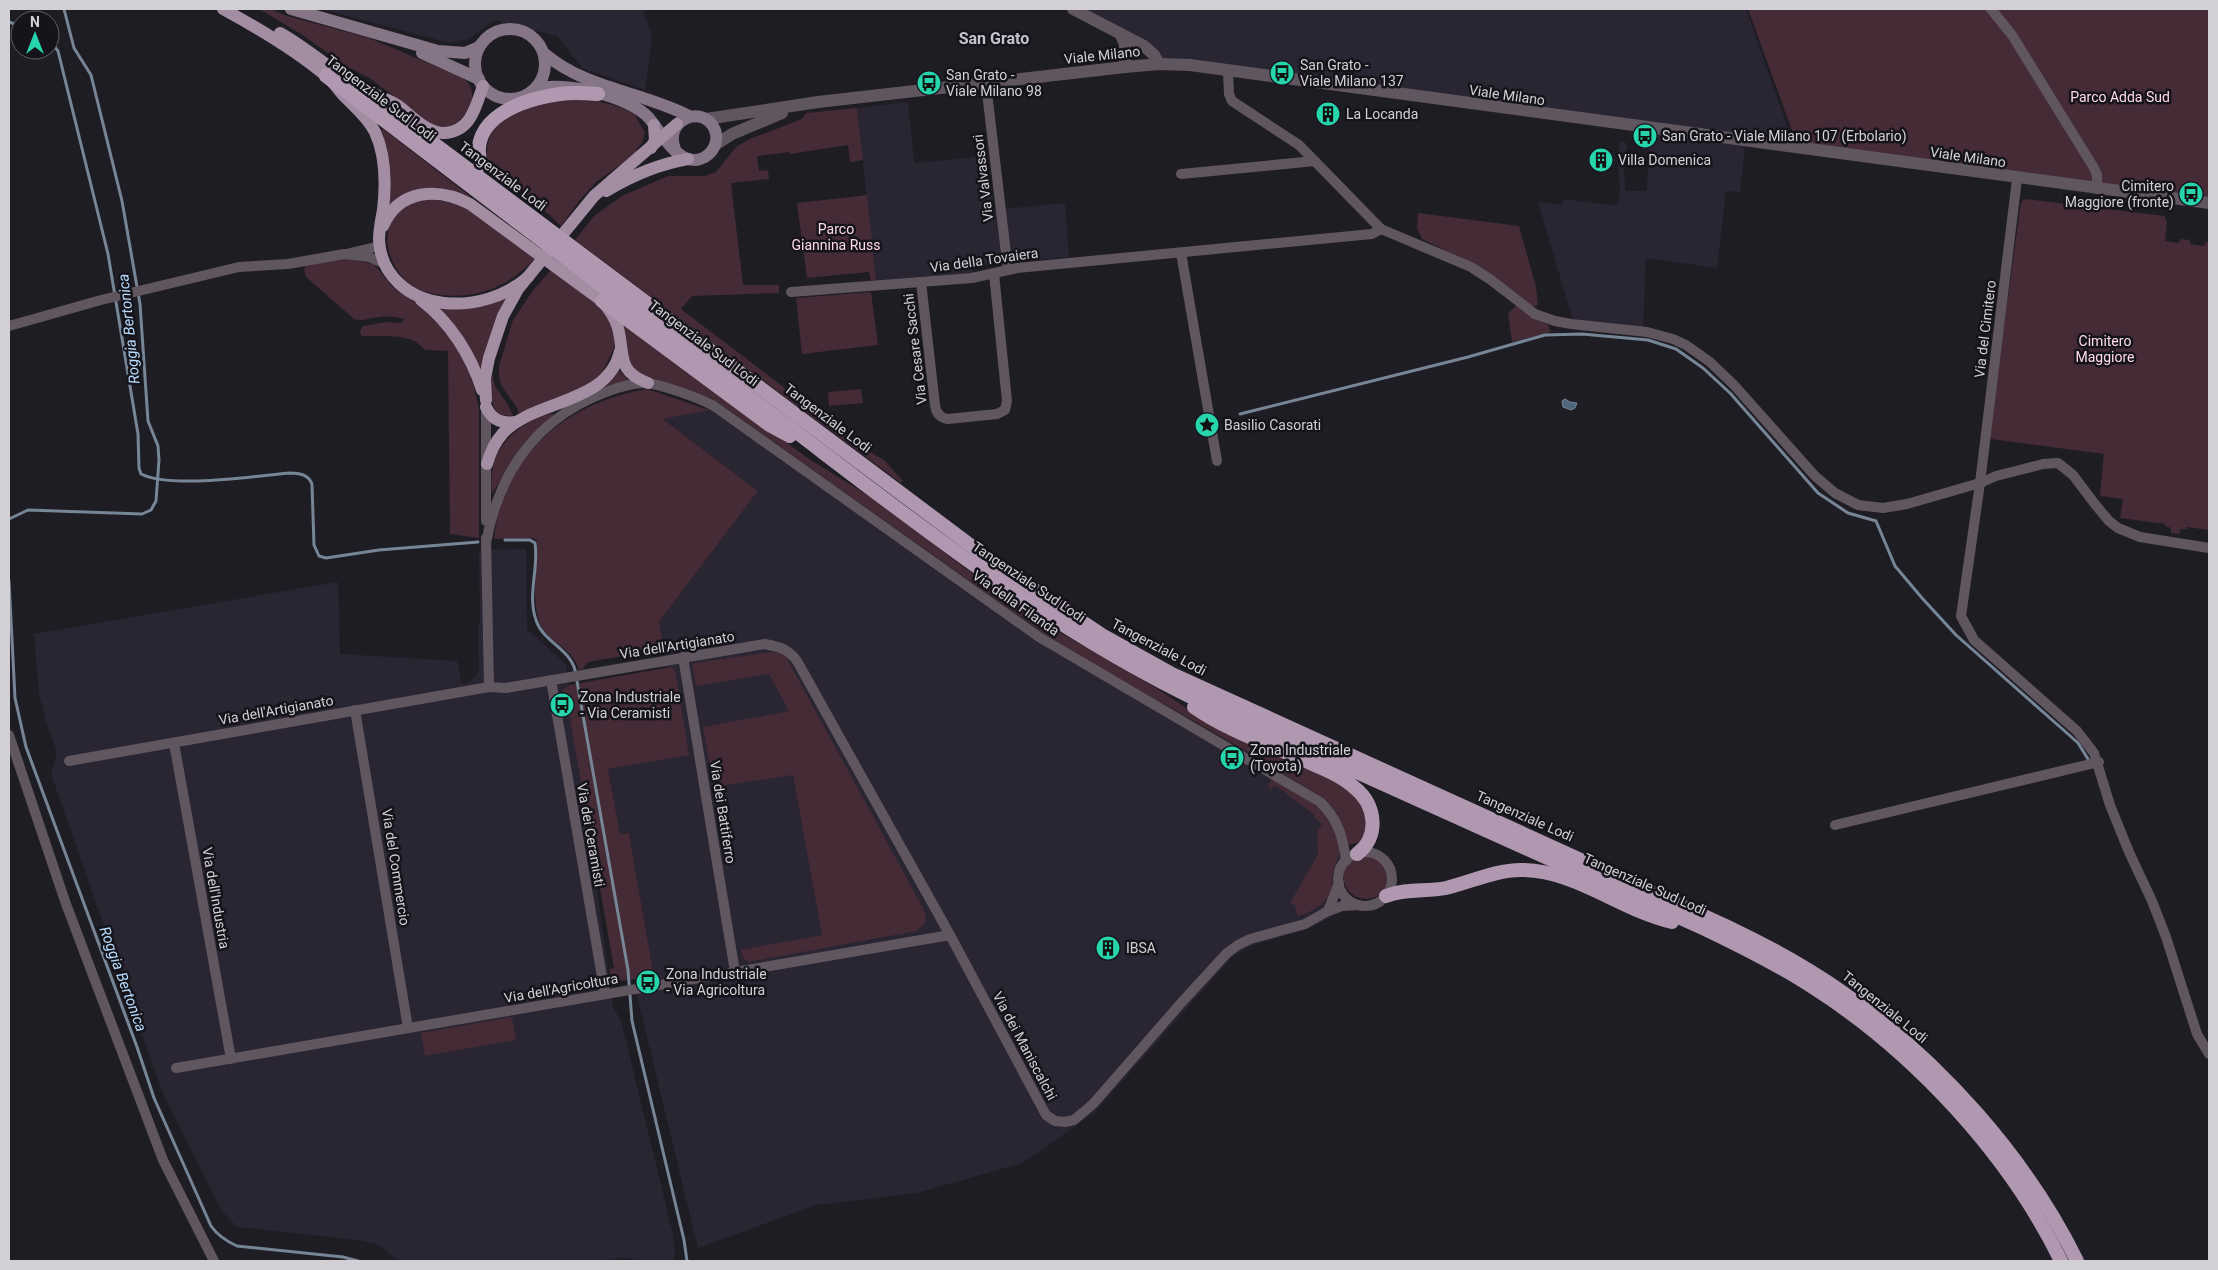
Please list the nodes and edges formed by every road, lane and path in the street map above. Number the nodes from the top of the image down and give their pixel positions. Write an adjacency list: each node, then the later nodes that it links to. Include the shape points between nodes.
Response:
1 (223, 9): 13 (main road, Tangenziale Sud Lodi, via 287,47)
2 (233, 9): 16 (main road, Tangenziale Lodi, via 298,44)
3 (291, 9): 7 (main road)
4 (1073, 9): 6 (street)
5 (1991, 9): 34 (street, via 2012,35 2094,168)
6 (1120, 33): 10 (street, via 1151,51); 11 (street, via 1125,44)
7 (390, 38): 8 (main road, via 449,52 465,52); 14 (main road)
8 (479, 47): 9 (main road, via 491,34 513,28 532,35); 14 (main road, via 475,63)
9 (545, 54): 17 (main road, via 545,72); 21 (main road, via 579,76)
10 (1158, 64): 11 (street, Viale Milano); 12 (street, Viale Milano, via 1190,65)
11 (1125, 68): 15 (street, Viale Milano)
12 (1228, 72): 30 (street, via 1232,101 1299,145); 33 (street, Viale Milano)
13 (326, 76): 39 (main road, via 364,116 378,141 385,175); 55 (highway, Tangenziale Sud Lodi)
14 (481, 83): 16 (main road, via 475,110 468,123 447,133 430,130 397,106); 19 (main road, via 490,93)
15 (986, 84): 20 (street, Viale Milano); 43 (street, Via Valvassori)
16 (357, 86): 37 (highway, Tangenziale Lodi)
17 (536, 88): 18 (main road, via 564,86); 19 (main road, via 528,95)
18 (598, 94): 24 (main road, via 634,106); 31 (highway, via 552,95 494,118 482,132 478,151)
19 (508, 99): 31 (highway, via 490,112 477,133 475,152)
20 (800, 106): 22 (street); 26 (street, via 732,134)
21 (689, 116): 22 (main road); 23 (main road)
22 (706, 119): 26 (main road, via 715,130)
23 (677, 124): 25 (main road); 28 (main road, via 672,137)
24 (654, 125): 25 (main road); 27 (main road, via 656,134)
25 (664, 137): 27 (main road); 28 (main road)
26 (716, 144): 29 (main road, via 708,156)
27 (651, 148): 36 (main road, via 617,174)
28 (675, 149): 29 (main road)
29 (688, 160): 36 (main road, via 667,163 638,175)
30 (1315, 161): 32 (street); 38 (street)
31 (481, 165): 37 (highway, via 506,188)
32 (1181, 174)
33 (2017, 179): 34 (street, Viale Milano); 58 (street, Via del Cimitero)
34 (2097, 189): 35 (street, Viale Milano)
35 (2209, 203)
36 (584, 207): 45 (main road)
37 (521, 210): 87 (highway, Tangenziale Lodi, via 994,563 1102,635 1208,692 1726,926 1790,958 1843,992 1916,1051 1978,1116 2042,1199)
38 (1381, 229): 40 (street, Via della Tovaiera, via 1372,234); 58 (street, via 1471,267 1543,318 1673,338 1697,352 1722,373 1824,485 1858,505 1896,507)
39 (380, 242): 41 (street); 42 (main road); 49 (main road, via 385,221 404,202 426,193 449,195 478,210)
40 (1181, 253): 43 (street, Via della Tovaiera); 56 (street)
41 (344, 254): 42 (street, via 369,256); 50 (street, via 211,272)
42 (385, 264): 48 (main road, via 398,284)
43 (1008, 270): 44 (street, Via della Tovaiera)
44 (994, 274): 46 (street, Via della Tovaiera); 46 (street, Via Cesare Sacchi, via 1007,401 1005,410 997,414 944,418 938,413 934,405)
45 (528, 277): 48 (main road, via 511,290 466,303 432,301); 53 (main road, via 508,306 488,358)
46 (921, 282): 47 (street, Via della Tovaiera)
47 (791, 292)
48 (413, 294): 53 (main road, via 437,313 456,338 475,371)
49 (602, 300): 51 (main road, via 615,319); 55 (highway, via 768,424 801,442)
50 (9, 326)
51 (621, 348): 52 (main road, via 624,366 632,375); 54 (main road, via 610,374 593,388)
52 (648, 383): 59 (street, via 603,393 567,411 546,427 501,489); 72 (street, Via della Filanda, via 714,406 1039,637 1320,802 1333,817)
53 (486, 403): 54 (main road, via 495,419); 57 (street)
54 (516, 422): 57 (main road, via 497,441)
55 (812, 444): 65 (highway, Tangenziale Sud Lodi, via 1030,604 1107,653)
56 (1217, 461)
57 (487, 464): 59 (street)
58 (1980, 483): 60 (street, via 1996,476 2058,463 2073,474 2118,528 2140,537); 70 (street, Via del Cimitero, via 1961,616 1965,626 1974,640 2077,732)
59 (486, 543): 64 (street)
60 (2209, 548)
61 (782, 647): 62 (street, Via dell'Artigianato, via 765,644); 78 (street, Via dei Maniscalchi, via 797,661)
62 (683, 657): 63 (street, Via dell'Artigianato); 79 (street, Via dei Battiferro)
63 (551, 680): 64 (street, Via dell'Artigianato, via 506,688); 80 (street, Via dei Ceramisti)
64 (488, 686): 66 (street, Via dell'Artigianato)
65 (1172, 688): 72 (highway, via 1213,719 1328,771 1356,788 1370,806 1373,823 1364,849); 77 (highway, Tangenziale Sud Lodi)
66 (356, 710): 68 (street, Via dell'Artigianato); 81 (street, Via del Commercio)
67 (9, 735): 85 (street, via 66,904 159,1150)
68 (174, 742): 69 (street, Via dell'Artigianato); 83 (street, Via dell'Industria)
69 (69, 761)
70 (2099, 762): 71 (street); 82 (street, via 2110,805 2166,937 2197,1034)
71 (1835, 825)
72 (1351, 857): 73 (street, via 1340,871); 74 (street, via 1371,853 1387,863 1392,885)
73 (1339, 883): 75 (street, via 1345,896); 76 (street)
74 (1386, 896): 75 (street, via 1373,905); 77 (highway, via 1403,891 1447,888 1510,871 1542,872 1569,879 1656,918)
75 (1358, 905): 76 (street)
76 (1328, 911): 78 (street, Via dei Maniscalchi, via 1304,924 1250,939 1227,952 1093,1104 1074,1120 1065,1122 1046,1116)
77 (1704, 928): 86 (highway, Tangenziale Sud Lodi, via 1814,988 1900,1054 1954,1108 1992,1153 2032,1208)
78 (950, 935): 79 (street, Via dell'Agricoltura)
79 (735, 972): 80 (street, Via dell'Agricoltura)
80 (604, 994): 81 (street, Via dell'Agricoltura)
81 (408, 1028): 83 (street, Via dell'Agricoltura)
82 (2209, 1054)
83 (231, 1058): 84 (street, Via dell'Agricoltura)
84 (176, 1068)
85 (214, 1261)
86 (2061, 1261)
87 (2077, 1261)

